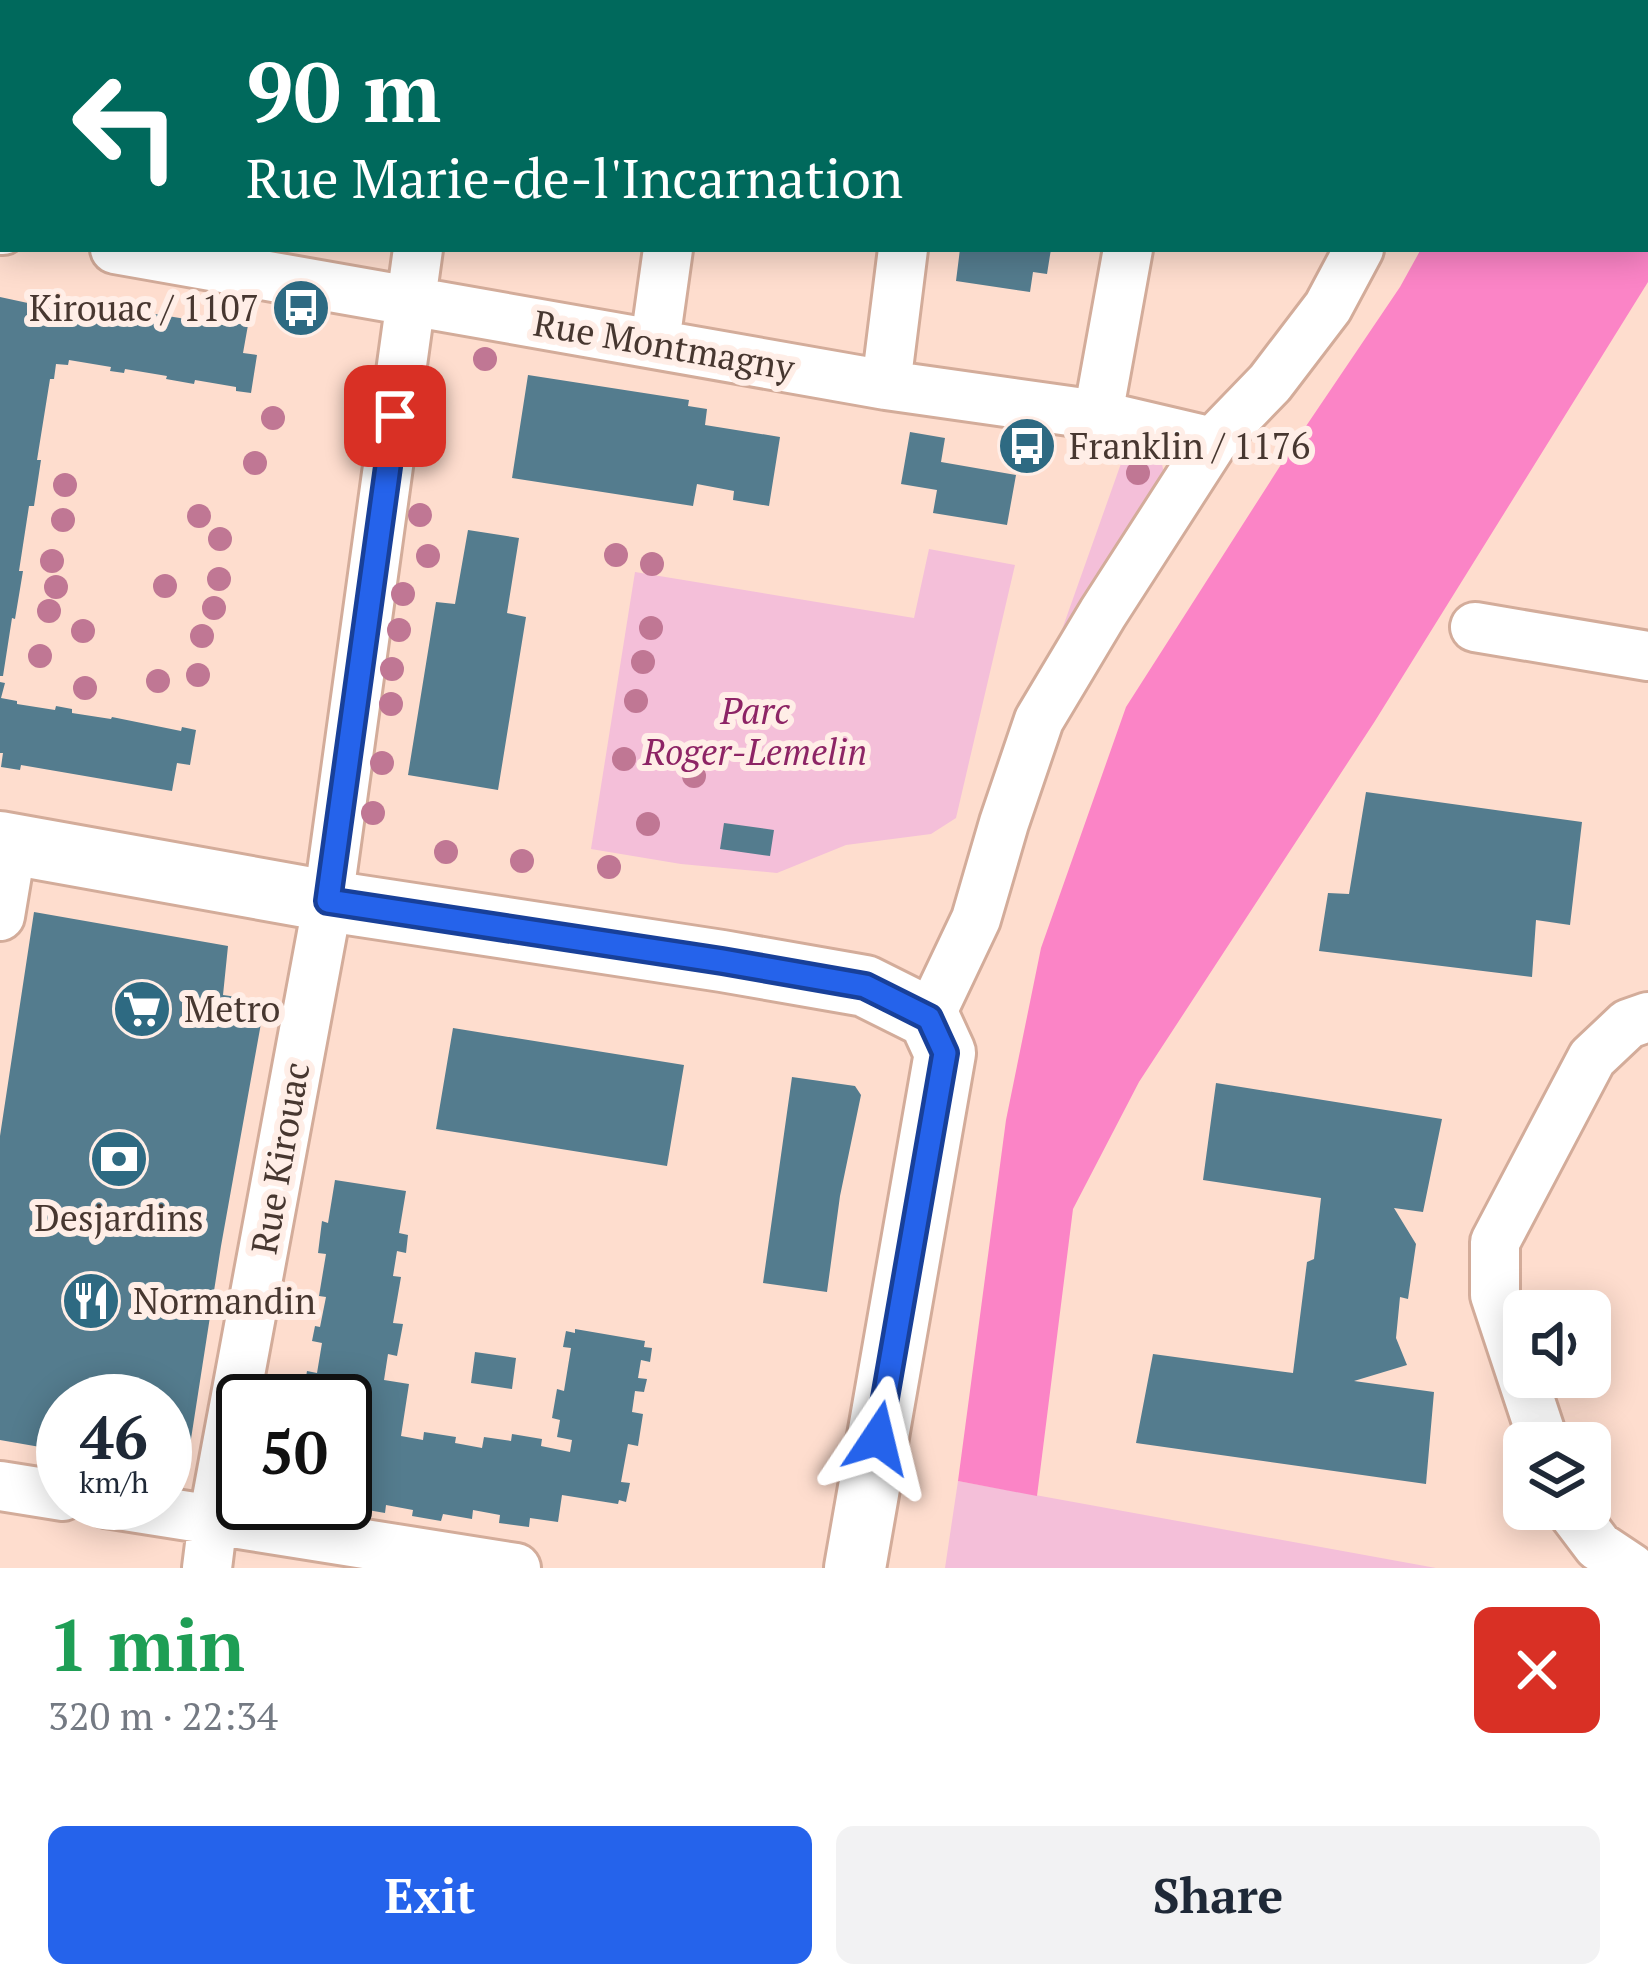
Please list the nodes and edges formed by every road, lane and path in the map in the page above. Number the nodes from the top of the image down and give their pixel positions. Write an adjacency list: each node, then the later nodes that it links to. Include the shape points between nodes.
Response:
1 (150, 252): 7 (street, Rue Montmagny)
2 (418, 252): 8 (street, Rue Kirouac)
3 (668, 252): 9 (street)
4 (903, 252): 10 (street)
5 (1127, 252): 11 (street)
6 (1357, 252): 12 (street, via 1328,307)
7 (196, 256): 8 (street, Rue Montmagny)
8 (411, 302): 9 (street, Rue Montmagny); 16 (street, Rue Kirouac)
9 (655, 342): 10 (street, Rue Montmagny)
10 (886, 385): 11 (street, Rue Montmagny)
11 (1098, 416): 12 (street, Rue Montmagny)
12 (1213, 442): 19 (street, via 1039,720 976,919)
13 (1475, 627): 14 (street)
14 (1648, 656)
15 (6, 843): 16 (main road); 17 (street)
16 (328, 901): 19 (main road, via 865,986); 24 (street, Rue Kirouac)
17 (0, 916)
18 (1648, 1017): 20 (street, via 1628,1024 1592,1058 1495,1241 1496,1295)
19 (929, 1018): 28 (main road, via 945,1053)
20 (1537, 1422)
21 (0, 1486): 22 (street)
22 (36, 1492)
23 (192, 1517): 24 (street)
24 (213, 1520): 26 (street, Rue Kirouac); 27 (street)
25 (1586, 1530): 29 (street)
26 (207, 1568)
27 (516, 1568)
28 (855, 1568)
29 (1631, 1568)

